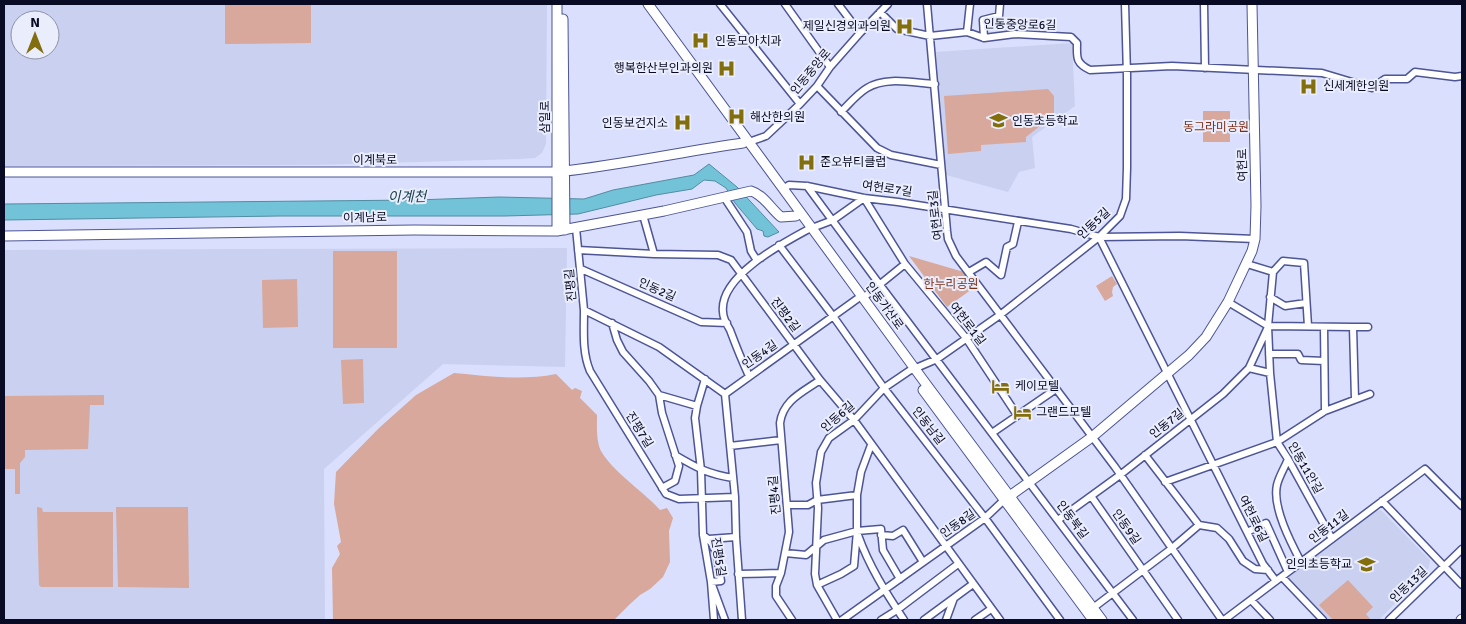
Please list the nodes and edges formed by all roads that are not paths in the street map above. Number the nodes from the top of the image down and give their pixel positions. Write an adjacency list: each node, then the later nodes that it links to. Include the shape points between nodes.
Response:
1 (557, 4): 32 (street, 삼일로)
2 (563, 4): 32 (street, 삼일로)
3 (641, 4): 29 (street, 인동가산로)
4 (648, 4): 29 (street, 인동가산로)
5 (720, 4): 27 (street)
6 (785, 4): 20 (street)
7 (838, 4): 17 (street)
8 (888, 4): 15 (street, 인동중앙로)
9 (928, 4): 18 (street, 여헌로3길)
10 (970, 4): 16 (street)
11 (1000, 4): 19 (street, via 999,16 983,20)
12 (1125, 4): 21 (street, 인동5길)
13 (1204, 4): 22 (street)
14 (1252, 4): 23 (street, 여헌로)
15 (880, 12): 17 (street, 인동중앙로); 18 (street, 인동중앙로6길, via 897,29)
16 (967, 32): 18 (street, 인동중앙로6길); 19 (street, 인동중앙로6길)
17 (860, 33): 20 (street, 인동중앙로)
18 (930, 36): 25 (street, 여헌로3길)
19 (984, 38): 21 (street, 인동중앙로6길, via 1015,34 1071,37 1077,43 1081,66 1090,70)
20 (830, 67): 26 (street, 인동중앙로)
21 (1126, 68): 22 (street, 인동중앙로6길); 46 (street, 인동5길, via 1126,200 1120,216)
22 (1205, 68): 23 (street, 인동중앙로6길)
23 (1253, 71): 24 (street, 인동중앙로6길, via 1322,73 1372,88 1385,79 1407,79 1414,72); 47 (street, 여헌로)
24 (1462, 76)
25 (935, 84): 28 (street, via 876,84 860,93); 30 (street, 여헌로3길)
26 (817, 86): 27 (street, 인동중앙로); 28 (street)
27 (800, 104): 29 (street, 인동중앙로, via 766,136)
28 (841, 112): 30 (street, via 884,152)
29 (746, 143): 32 (street, 이계북로); 34 (street, 인동가산로); 39 (street, 인동가산로)
30 (941, 165): 37 (street, 여헌로3길)
31 (4, 172): 32 (street, 이계북로)
32 (561, 172): 44 (street, 삼일로)
33 (807, 186): 34 (street, 여헌로7길, via 789,185); 36 (street, 여헌로7길); 40 (street, 인동북길)
34 (783, 189): 43 (street, 인동가산로)
35 (724, 197): 38 (street, 이계남로); 39 (street, 이계남로, via 751,191 758,193 781,218); 51 (street, via 747,232 751,251 756,259)
36 (864, 198): 37 (street, 여헌로7길); 40 (street); 52 (street, 여헌로1길)
37 (946, 210): 41 (street, 여헌로7길); 55 (street, 여헌로3길, via 948,239)
38 (643, 214): 42 (street, 이계남로); 50 (street)
39 (796, 216): 43 (street, 인동가산로)
40 (833, 220): 43 (street); 58 (street, 인동북길)
41 (1018, 222): 46 (street, 여헌로7길, via 1071,229); 55 (street, via 1013,244 1007,247 1001,275 986,262)
42 (576, 228): 44 (street, 이계남로); 49 (street, 진평길)
43 (809, 229): 48 (street); 60 (street, 인동가산로)
44 (561, 230): 45 (street, 이계남로)
45 (4, 236)
46 (1099, 238): 47 (street, 여헌로7길, via 1180,236); 64 (street, 인동5길); 80 (street)
47 (1255, 239): 53 (street, 여헌로)
48 (779, 245): 51 (street); 65 (street, 인동남길)
49 (578, 250): 50 (street, 진평2길); 54 (street, 진평길)
50 (654, 254): 57 (street, 진평2길, via 726,257)
51 (761, 258): 57 (street)
52 (904, 264): 58 (street); 73 (street, 여헌로1길)
53 (1247, 264): 56 (street); 61 (street, 여헌로)
54 (580, 269): 63 (street, 진평길); 67 (street, 인동2길, via 701,322)
55 (969, 272): 64 (street, 여헌로3길)
56 (1273, 272): 59 (street); 62 (street, via 1282,261 1304,263)
57 (741, 274): 67 (street, via 725,294 723,312); 74 (street, 진평2길)
58 (880, 285): 60 (street, 인동4길); 76 (street, 인동북길)
59 (1270, 296): 62 (street, via 1285,306); 68 (street)
60 (860, 299): 65 (street, 인동4길); 79 (street, 인동가산로)
61 (1228, 302): 68 (street); 80 (street, 여헌로, via 1206,337)
62 (1306, 303): 69 (street)
63 (584, 310): 66 (street, 진평길); 111 (street, 진평7길, via 586,362)
64 (1000, 314): 73 (street, 인동5길); 86 (street, 여헌로3길)
65 (833, 316): 74 (street, 인동4길); 85 (street, 인동남길)
66 (612, 323): 83 (street, 진평길, via 659,347); 89 (street, via 623,352)
67 (726, 323): 82 (street)
68 (1268, 326): 69 (street); 75 (street, 인동11안길); 78 (street, 인동7길)
69 (1308, 326): 70 (street)
70 (1324, 327): 71 (street); 77 (street)
71 (1352, 327): 72 (street); 90 (street)
72 (1368, 327)
73 (966, 338): 76 (street, 인동5길); 93 (street, 여헌로1길)
74 (794, 345): 82 (street, 인동4길); 84 (street, 진평2길)
75 (1269, 354): 77 (street, via 1298,354 1300,360); 81 (street, 인동11안길)
76 (937, 359): 79 (street, 인동5길); 96 (street, 인동북길)
77 (1324, 362): 92 (street)
78 (1249, 368): 81 (street); 95 (street, 인동7길, via 1224,394)
79 (912, 370): 85 (street, 인동6길); 116 (street, 인동가산로)
80 (1167, 373): 95 (street, 여헌로6길); 97 (street, 여헌로)
81 (1270, 373): 99 (street, 인동11안길)
82 (749, 376): 87 (street, 인동4길)
83 (705, 379): 87 (street, 진평길); 91 (street)
84 (820, 380): 94 (street, 진평2길); 98 (street, 진평4길, via 789,402 781,413)
85 (884, 388): 94 (street, 인동6길); 121 (street, 인동남길)
86 (1056, 389): 93 (street); 97 (street, 여헌로3길)
87 (725, 394): 101 (street)
88 (1370, 394): 90 (street)
89 (659, 395): 91 (street); 102 (street)
90 (1355, 399): 92 (street)
91 (697, 406): 106 (street)
92 (1325, 411): 99 (street)
93 (1017, 415): 96 (street)
94 (854, 420): 100 (street, 진평2길); 117 (street, 인동6길, via 829,438 821,452)
95 (1190, 420): 103 (street, 인동7길); 105 (street, 여헌로6길)
96 (992, 433): 109 (street, 인동북길)
97 (1092, 437): 107 (street); 109 (street, 여헌로)
98 (781, 440): 101 (street); 119 (street, 진평4길)
99 (1277, 442): 104 (street, 인동11안길); 105 (street)
100 (871, 445): 112 (street); 130 (street, 진평2길)
101 (730, 446): 108 (street)
102 (675, 455): 106 (street); 111 (street, via 679,466 677,476 675,481)
103 (1145, 455): 107 (street, 인동7길); 110 (street)
104 (1288, 460): 129 (street, 인동11안길); 136 (street, via 1277,485 1278,500 1284,528)
105 (1214, 466): 110 (street); 126 (street, 여헌로6길)
106 (700, 470): 108 (street); 115 (street)
107 (1120, 475): 113 (street, 인동7길); 132 (street)
108 (733, 478): 114 (street)
109 (1029, 482): 116 (street, 여헌로); 122 (street, 인동북길)
110 (1165, 482): 123 (street)
111 (662, 488): 115 (street, via 673,498)
112 (857, 495): 117 (street); 124 (street)
113 (1091, 496): 122 (street, 인동7길); 139 (street, 인동9길)
114 (735, 497): 115 (street); 128 (street)
115 (701, 498): 127 (street, 진평5길)
116 (1007, 498): 121 (street, 인동8길); 154 (street, 인동가산로); 170 (street, 인동가산로)
117 (817, 500): 119 (street, via 808,505); 131 (street, 인동6길)
118 (1382, 501): 120 (street, 인동11길, via 1425,469); 129 (street, 인동11길); 138 (street)
119 (788, 505): 134 (street, 진평4길, via 790,532)
120 (1462, 506)
121 (986, 518): 130 (street, 인동8길); 169 (street, 인동남길)
122 (1058, 520): 151 (street, 인동북길)
123 (1199, 525): 132 (street); 140 (street, via 1217,528 1229,539 1243,561 1256,569)
124 (857, 531): 125 (street); 131 (street, via 824,540); 148 (street, via 854,566); 150 (street)
125 (881, 532): 135 (street, via 893,536 903,530); 144 (street, via 883,550)
126 (1247, 532): 140 (street, 여헌로6길); 141 (street, via 1266,523)
127 (706, 537): 128 (street); 146 (street, 진평5길); 146 (street, via 717,554 721,581)
128 (736, 537): 143 (street)
129 (1332, 539): 136 (street, 인동11길)
130 (946, 546): 135 (street, 인동8길); 137 (street, 진평2길)
131 (815, 548): 134 (street, via 806,555); 148 (street, 인동6길)
132 (1171, 549): 139 (street); 174 (street)
133 (1462, 549): 138 (street, 인동13길)
134 (785, 553): 142 (street, 진평4길)
135 (923, 562): 144 (street, 인동8길)
136 (1301, 562): 141 (street, 인동11길)
137 (958, 564): 147 (street, 진평2길); 156 (street)
138 (1444, 566): 149 (street, 인동13길); 177 (street, 인동13길)
139 (1142, 570): 151 (street); 173 (street, 인동9길)
140 (1268, 570): 145 (street, 여헌로6길)
141 (1288, 572): 145 (street, 인동11길)
142 (781, 573): 143 (street); 160 (street, 진평4길, via 776,596)
143 (738, 574): 159 (street)
144 (900, 579): 150 (street, 인동8길)
145 (1279, 579): 153 (street, 인동11길); 176 (street)
146 (711, 582): 157 (street, 진평5길); 158 (street)
147 (973, 584): 152 (street); 155 (street, 진평2길)
148 (817, 585): 161 (street, 인동6길)
149 (1462, 585)
150 (884, 590): 156 (street); 162 (street, 인동8길)
151 (1112, 593): 154 (street); 172 (street, 인동북길)
152 (954, 598): 165 (street); 166 (street)
153 (1251, 600): 174 (street, 인동11길); 175 (street)
154 (1093, 608): 171 (street, 인동가산로)
155 (991, 609): 167 (street); 168 (street, 진평2길)
156 (898, 610): 163 (street); 164 (street)
157 (714, 620)
158 (725, 620)
159 (742, 620)
160 (792, 620)
161 (837, 620)
162 (842, 620)
163 (881, 620)
164 (904, 620)
165 (924, 620)
166 (946, 620)
167 (975, 620)
168 (1000, 620)
169 (1060, 620)
170 (1093, 620)
171 (1102, 620)
172 (1133, 620)
173 (1178, 620)
174 (1223, 620)
175 (1270, 620)
176 (1323, 620)
177 (1389, 620)

